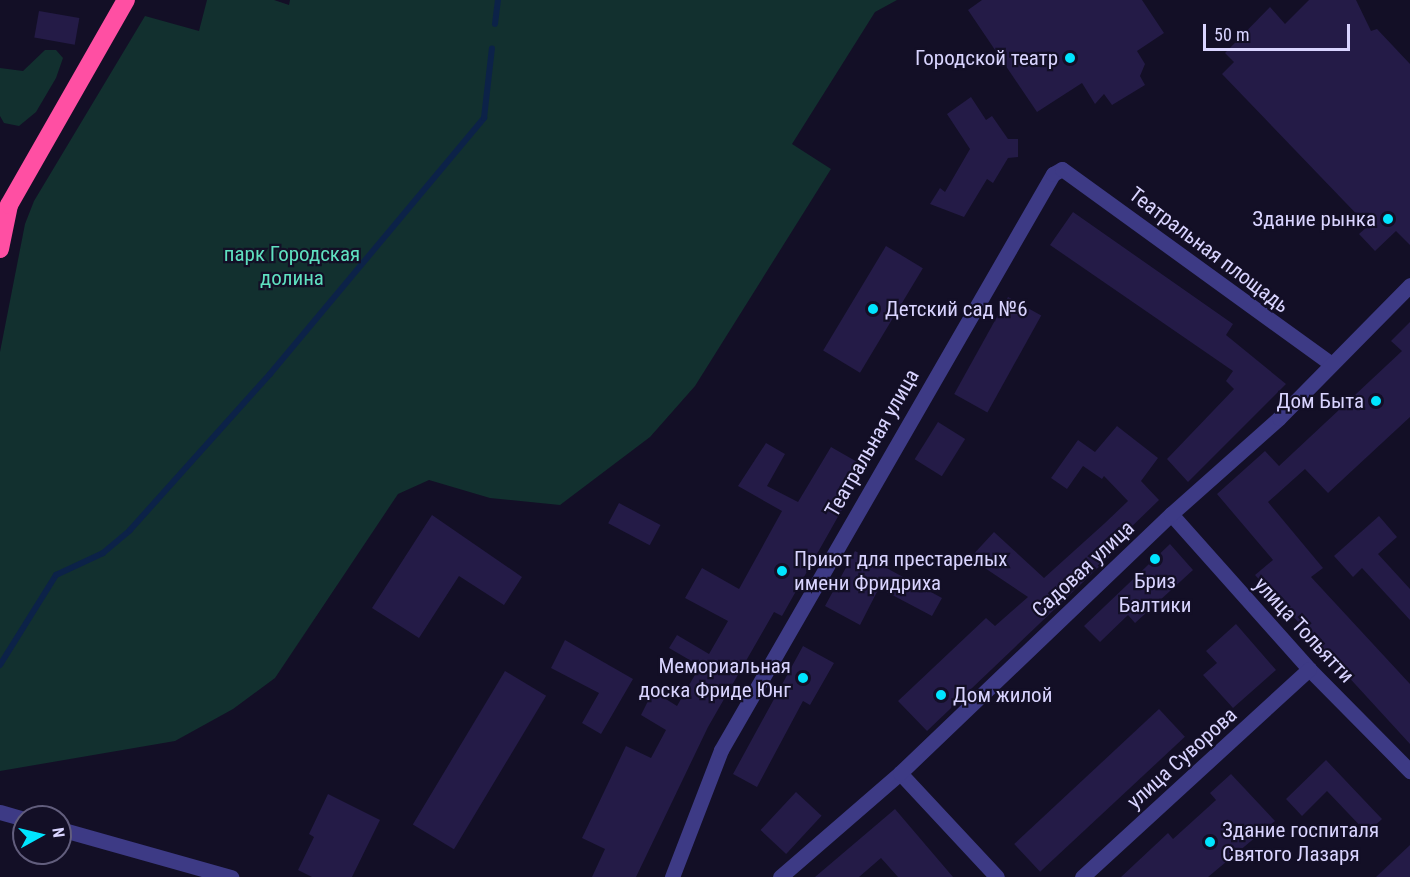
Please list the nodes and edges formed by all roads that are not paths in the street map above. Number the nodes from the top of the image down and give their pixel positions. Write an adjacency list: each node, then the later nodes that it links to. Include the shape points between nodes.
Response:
1 (126, 0): 3 (highway, via 9,205)
2 (1062, 169): 5 (street, Театральная площадь); 12 (street, Театральная улица, via 1053,174 1022,234 905,425 721,750)
3 (0, 249)
4 (1410, 285): 5 (street, Садовая улица)
5 (1331, 364): 6 (street, Садовая улица, via 1279,418)
6 (1171, 514): 7 (street, улица Тольятти); 9 (street, Садовая улица)
7 (1309, 669): 8 (street, улица Тольятти); 15 (street, улица Суворова)
8 (1410, 771)
9 (900, 773): 13 (street, Садовая улица); 14 (street)
10 (72, 832): 11 (street)
11 (231, 877)
12 (672, 877)
13 (780, 877)
14 (996, 877)
15 (1082, 877)

